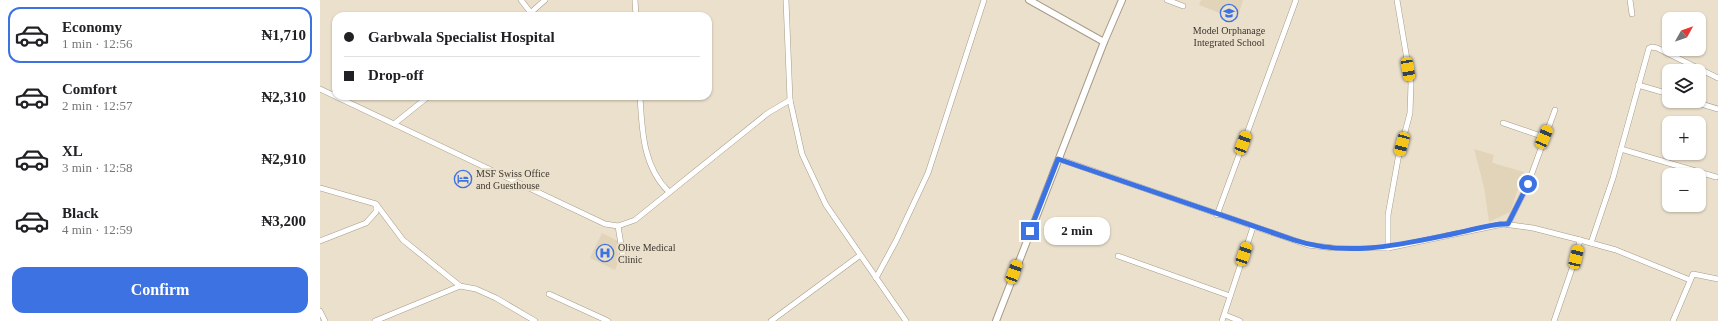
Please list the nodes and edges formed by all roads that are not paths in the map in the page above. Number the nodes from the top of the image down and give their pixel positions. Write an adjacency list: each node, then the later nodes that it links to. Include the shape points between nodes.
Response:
1 (521, 0): 13 (street)
2 (545, 0): 14 (street)
3 (635, 0): 15 (street)
4 (786, 0): 26 (street)
5 (984, 0): 50 (street, via 928,173)
6 (1029, 0): 17 (street)
7 (1122, 0): 17 (street)
8 (1167, 0): 12 (street)
9 (1296, 0): 39 (street)
10 (1397, 0): 46 (street, via 1411,83 1410,113 1398,159 1388,215)
11 (1630, 0): 16 (street)
12 (1183, 6)
13 (528, 12)
14 (531, 12)
15 (636, 12)
16 (1632, 14)
17 (1104, 42): 34 (street)
18 (1718, 78): 19 (street, via 1652,47 1649,48)
19 (1638, 85): 21 (street); 33 (street)
20 (320, 89): 22 (street)
21 (1662, 92)
22 (332, 95)
23 (343, 100): 31 (street)
24 (424, 100): 31 (street)
25 (640, 100): 37 (street, via 642,130 648,159 658,182)
26 (790, 100): 37 (street, via 768,113); 47 (street, via 802,154 826,205)
27 (1706, 105): 28 (street)
28 (1718, 109)
29 (1555, 110): 32 (street)
30 (1503, 123): 32 (street)
31 (394, 124): 41 (street, via 605,224)
32 (1544, 137): 40 (street, via 1528,184)
33 (1621, 149): 35 (street); 45 (street)
34 (1058, 159): 39 (street); 64 (street)
35 (1716, 177)
36 (320, 188): 38 (street)
37 (669, 192): 41 (street, via 635,220)
38 (376, 204): 44 (street, via 376,212 366,223); 53 (street, via 403,240)
39 (1217, 215): 42 (street)
40 (1508, 224): 43 (street); 46 (street)
41 (618, 226): 49 (street)
42 (1254, 227): 46 (street, via 1308,245 1334,248); 55 (street)
43 (1580, 240): 45 (street); 67 (street)
44 (320, 241)
45 (1590, 243): 52 (street, via 1616,250)
46 (1388, 248)
47 (859, 256): 50 (street); 62 (street)
48 (1118, 256): 55 (street)
49 (623, 257)
50 (876, 278): 63 (street)
51 (1718, 279): 52 (street, via 1693,274)
52 (1690, 280): 68 (street)
53 (460, 286): 59 (street); 60 (street, via 476,289 496,298)
54 (548, 294): 61 (street)
55 (1230, 296): 57 (street)
56 (320, 311): 58 (street)
57 (1224, 315): 65 (street); 66 (street)
58 (325, 321)
59 (375, 321)
60 (535, 321)
61 (608, 321)
62 (771, 321)
63 (906, 321)
64 (996, 321)
65 (1222, 321)
66 (1240, 321)
67 (1554, 321)
68 (1673, 321)

